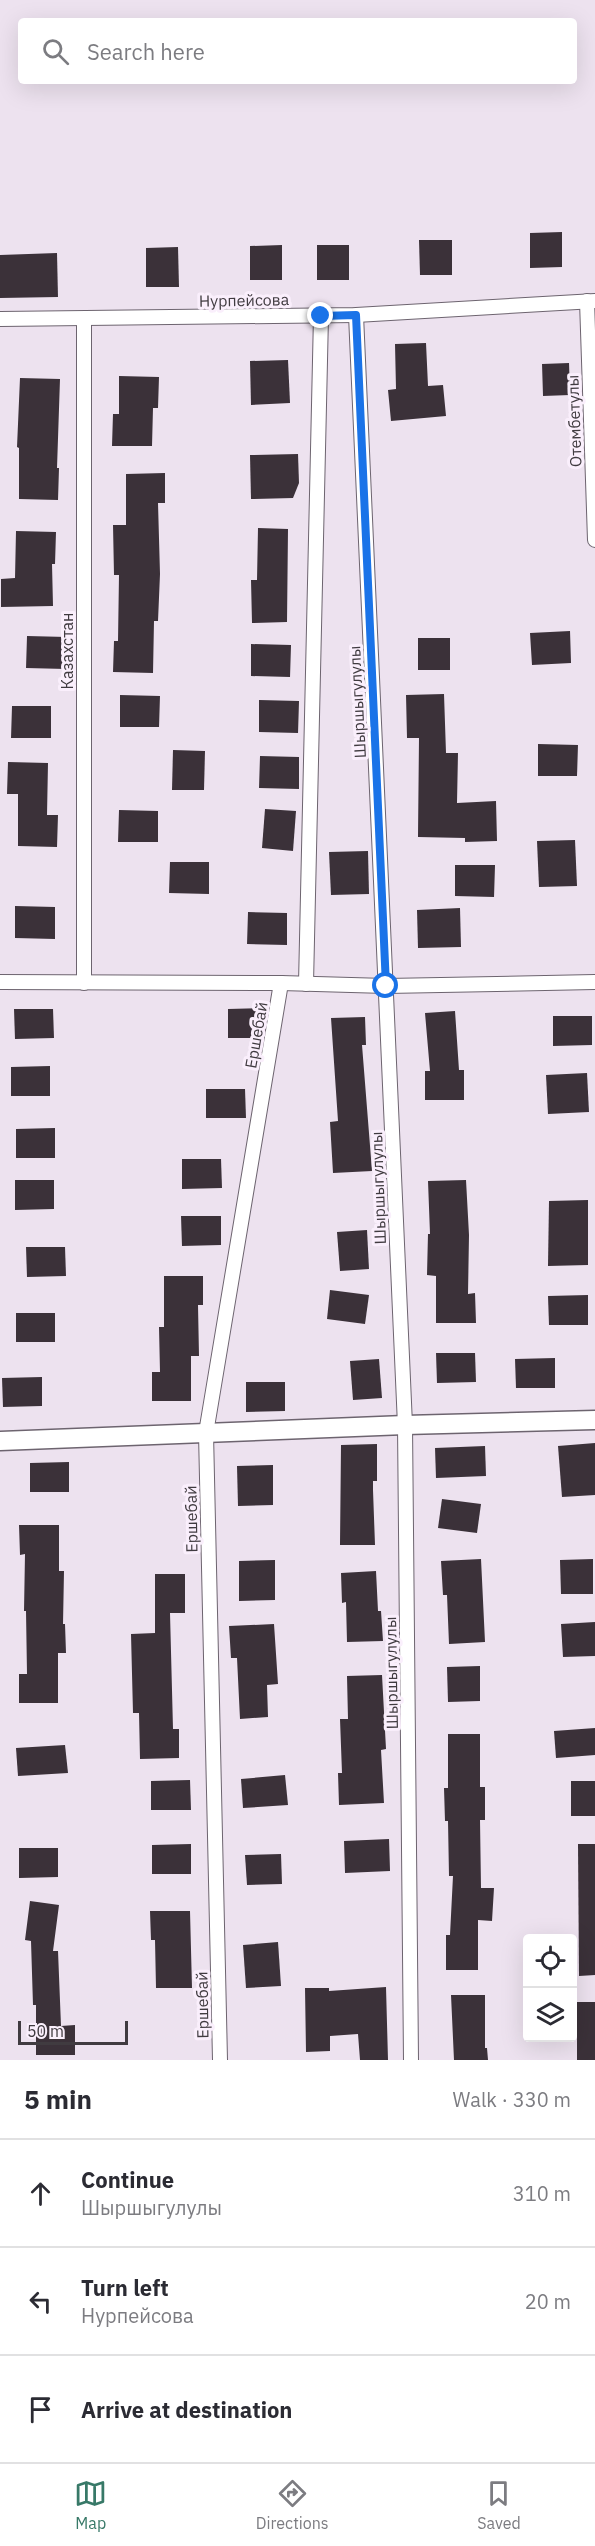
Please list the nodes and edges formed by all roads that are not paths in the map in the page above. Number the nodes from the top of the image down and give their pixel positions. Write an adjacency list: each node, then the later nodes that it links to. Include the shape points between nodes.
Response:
1 (591, 301): 2 (street, Нурпейсова); 6 (street, Отембетулы)
2 (356, 315): 3 (street, Нурпейсова); 12 (street, Шыршыгулулы)
3 (321, 316): 5 (street, Нурпейсова); 11 (street)
4 (0, 319): 5 (street, Нурпейсова)
5 (84, 319): 9 (street, Казахстан)
6 (595, 540)
7 (0, 982): 9 (street)
8 (595, 982): 12 (street)
9 (84, 983): 10 (street)
10 (282, 983): 11 (street); 15 (street, Ершебай)
11 (306, 984): 12 (street)
12 (386, 986): 14 (street, Шыршыгулулы)
13 (595, 1420): 14 (street)
14 (405, 1425): 15 (street); 18 (street, Шыршыгулулы)
15 (206, 1433): 16 (street); 17 (street, Ершебай)
16 (0, 1441)
17 (220, 2060)
18 (411, 2060)

